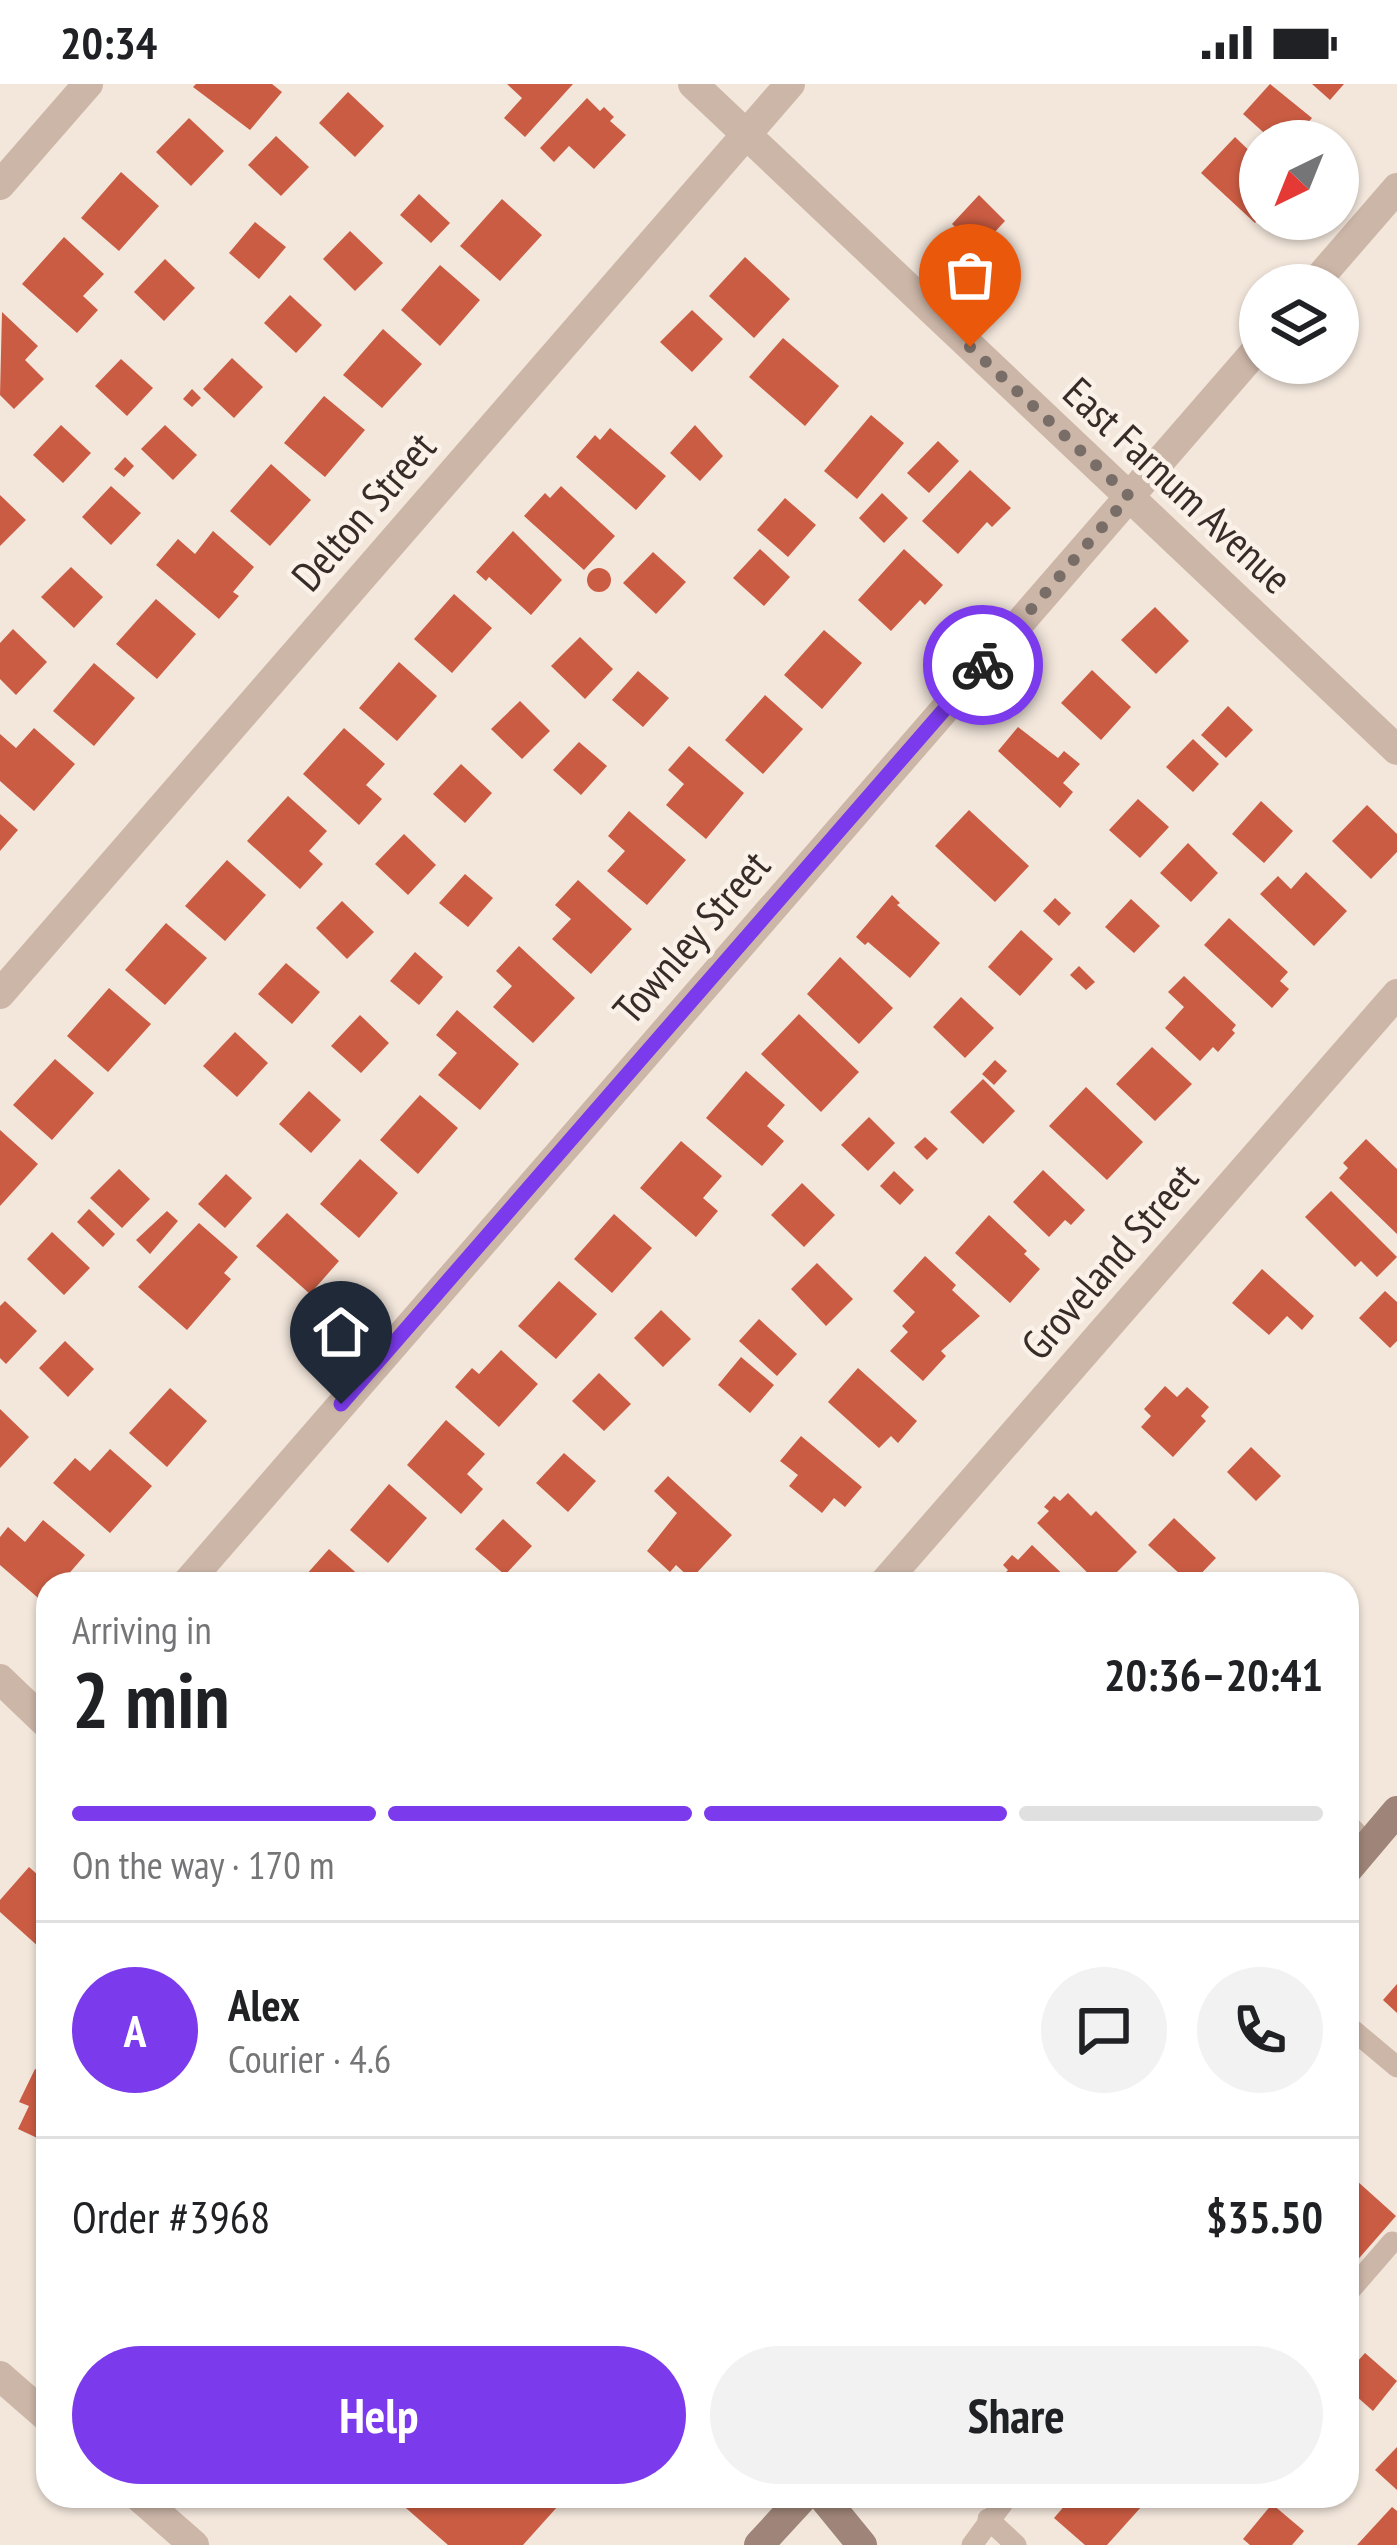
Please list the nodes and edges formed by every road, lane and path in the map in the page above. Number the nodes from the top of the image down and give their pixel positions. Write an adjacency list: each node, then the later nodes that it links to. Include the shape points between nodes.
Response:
1 (88, 84): 5 (street)
2 (693, 84): 4 (street, East Farnum Avenue)
3 (790, 84): 4 (street, Delton Street)
4 (746, 135): 9 (street, East Farnum Avenue); 11 (street, Delton Street)
5 (0, 185)
6 (1397, 188): 7 (street)
7 (1330, 264)
8 (1239, 370): 9 (street, Townley Street)
9 (1129, 496): 10 (street, East Farnum Avenue); 13 (street, Townley Street)
10 (1397, 749)
11 (0, 994)
12 (1397, 994): 14 (street, Groveland Street)
13 (196, 1572)
14 (894, 1572)
15 (0, 1679): 16 (street)
16 (36, 1714)
17 (1379, 1826): 18 (main road)
18 (1359, 1854)
19 (1359, 2035): 20 (lane)
20 (1397, 2067)
21 (1391, 2242): 22 (lane)
22 (1359, 2280)
23 (0, 2376): 24 (street)
24 (36, 2408)
25 (152, 2508): 30 (street)
26 (793, 2508): 31 (main road)
27 (832, 2508): 32 (main road)
28 (998, 2508): 29 (lane)
29 (988, 2519): 33 (lane); 34 (lane)
30 (194, 2545)
31 (759, 2545)
32 (862, 2545)
33 (972, 2545)
34 (1016, 2545)

